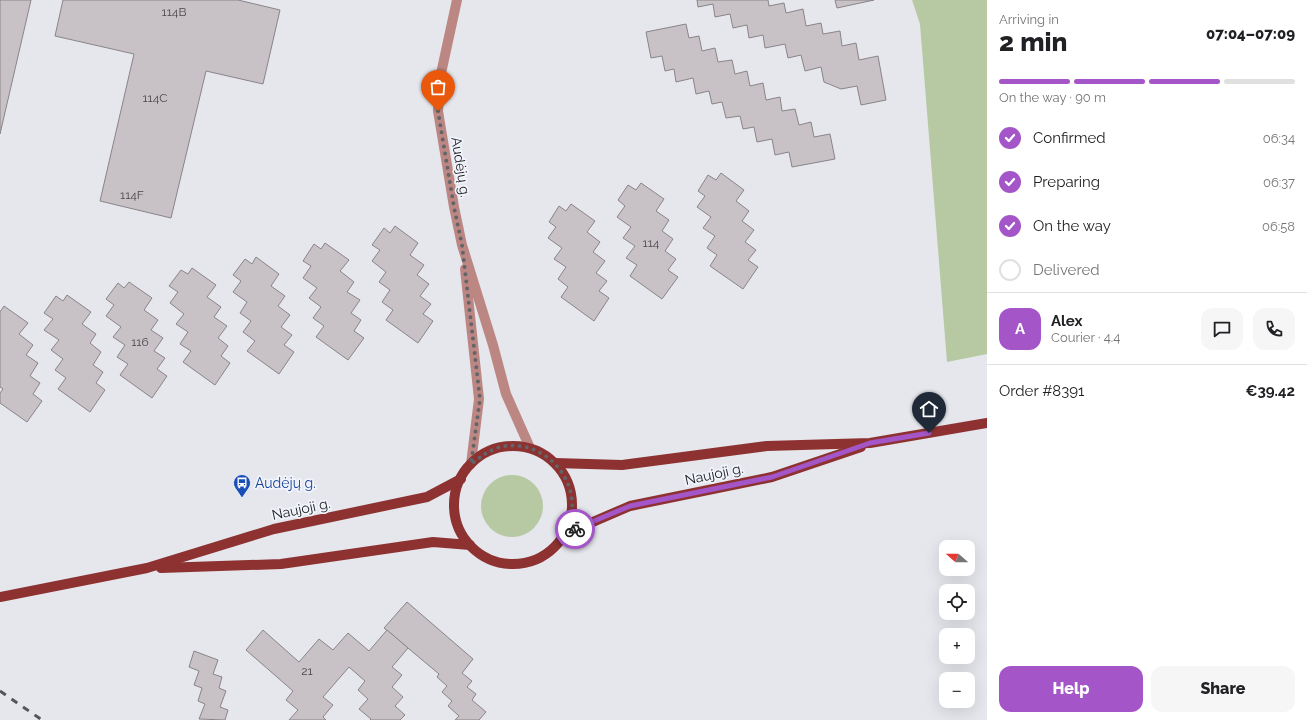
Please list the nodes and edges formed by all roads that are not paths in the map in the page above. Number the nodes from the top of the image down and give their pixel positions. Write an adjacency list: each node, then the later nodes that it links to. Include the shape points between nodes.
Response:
1 (457, 0): 2 (street, Audėjų g., via 440,78 438,111)
2 (462, 245): 5 (street, Audėjų g., via 506,394); 7 (street, Audėjų g., via 480,399)
3 (987, 423): 4 (main road, Naujoji g.)
4 (870, 443): 6 (main road, Naujoji g., via 767,446 622,465); 9 (main road, Naujoji g., via 772,477 630,506)
5 (530, 448): 6 (main road, via 544,454); 7 (main road, via 499,448 484,454)
6 (555, 463): 9 (main road, via 566,478 572,497 571,516)
7 (471, 464): 8 (main road)
8 (461, 479): 10 (main road, via 455,496 455,514 460,530); 11 (main road, Naujoji g., via 427,497 274,529)
9 (565, 534): 10 (main road, via 552,549 536,559 518,564 500,563 484,556)
10 (470, 545): 11 (main road, Naujoji g., via 433,542 281,564)
11 (147, 568): 12 (main road, Naujoji g.)
12 (0, 597)

